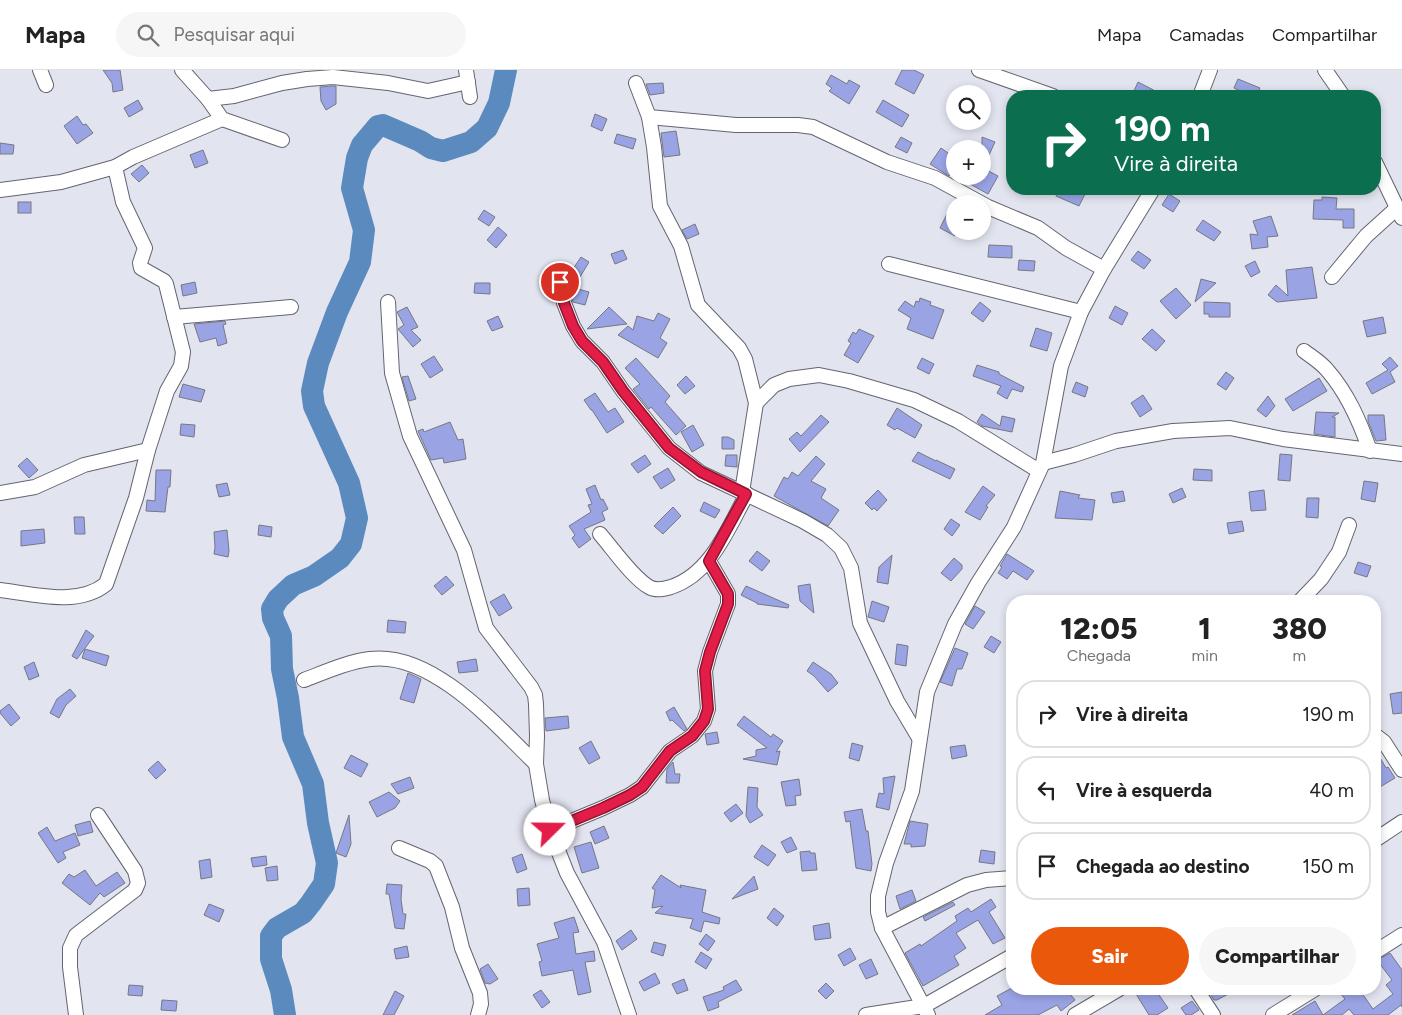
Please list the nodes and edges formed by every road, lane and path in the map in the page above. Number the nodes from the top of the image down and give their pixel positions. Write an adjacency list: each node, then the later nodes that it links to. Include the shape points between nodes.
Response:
1 (40, 70): 8 (street)
2 (182, 70): 13 (street)
3 (980, 70): 9 (street)
4 (1210, 70): 10 (street)
5 (1325, 70): 11 (street)
6 (467, 76): 12 (street); 13 (street, via 428,92 388,83 333,77 299,80)
7 (636, 83): 14 (street)
8 (46, 85)
9 (1035, 90)
10 (1202, 90)
11 (1339, 90)
12 (470, 98)
13 (208, 100): 15 (street)
14 (649, 117): 23 (street, via 736,125 814,127 886,162 935,178 988,207 1038,228); 31 (street, via 660,206 681,246 698,305 739,348 745,359)
15 (222, 119): 16 (street); 17 (street)
16 (282, 140)
17 (115, 167): 19 (street, via 61,182); 29 (street, via 124,202 145,248 141,268 164,280)
18 (1381, 173): 21 (street)
19 (0, 190)
20 (1149, 195): 23 (street)
21 (1398, 206): 24 (street, via 1366,236)
22 (889, 264): 28 (street)
23 (1104, 270): 28 (street)
24 (1332, 277)
25 (560, 282): 37 (street, via 564,303 582,341 603,362 669,448 701,472)
26 (388, 302): 46 (street, via 392,373 410,436 464,550 486,628 535,695)
27 (291, 307): 29 (street)
28 (1081, 312): 35 (street, via 1061,366)
29 (174, 317): 32 (street, via 183,359 167,391)
30 (1304, 351): 33 (street, via 1328,370 1348,399)
31 (756, 404): 35 (street, via 774,385 789,379 819,375 849,381 914,400); 37 (street)
32 (148, 450): 36 (street, via 84,465 35,487); 41 (street, via 136,498 106,584 77,596)
33 (1370, 451): 34 (street); 35 (street, via 1230,428 1173,431 1116,441)
34 (1402, 454)
35 (1041, 467): 44 (street, via 1014,527 955,624 927,692)
36 (0, 492)
37 (744, 493): 40 (street); 44 (street, via 803,520 841,548 851,568 860,623 897,701)
38 (1349, 525): 42 (street, via 1339,552)
39 (600, 534): 40 (street, via 651,589 662,590 680,584)
40 (709, 561): 50 (street, via 728,594 728,604 705,671 708,709 704,721 692,736 670,751 642,787 603,808)
41 (0, 590)
42 (1305, 595)
43 (304, 680): 46 (street, via 370,659 396,659 423,669 472,701)
44 (919, 738): 54 (street, via 912,791 886,863 878,896)
45 (1381, 740): 47 (street)
46 (536, 764): 50 (street)
47 (1402, 770)
48 (98, 815): 62 (street, via 135,871 138,883 135,890 76,935 70,948 70,967)
49 (1402, 822): 51 (street)
50 (550, 830): 64 (street, via 567,873 604,942)
51 (1381, 836)
52 (399, 848): 63 (street, via 430,860 436,866 480,993)
53 (1006, 878): 54 (street, via 967,885)
54 (882, 928): 61 (street)
55 (1402, 935): 56 (street)
56 (1381, 948)
57 (1006, 960): 61 (street)
58 (1109, 995): 66 (street)
59 (1200, 995): 67 (street)
60 (1305, 995): 68 (street)
61 (926, 1011): 65 (street)
62 (76, 1015)
63 (478, 1015)
64 (629, 1015)
65 (866, 1015)
66 (1075, 1015)
67 (1213, 1015)
68 (1273, 1015)

